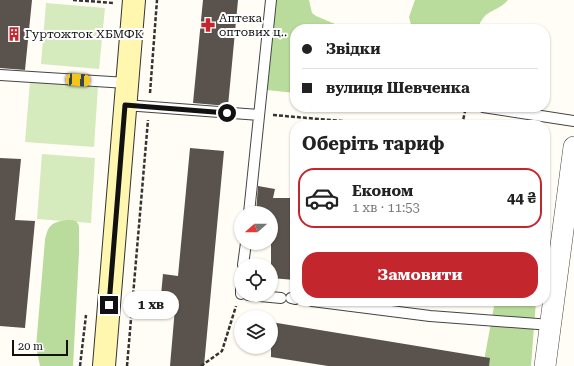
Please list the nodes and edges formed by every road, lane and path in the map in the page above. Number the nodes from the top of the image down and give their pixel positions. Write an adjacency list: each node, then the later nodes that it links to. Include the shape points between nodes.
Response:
1 (73, 0): 4 (path)
2 (157, 0): 8 (path)
3 (270, 0): 10 (lane)
4 (126, 2): 6 (main road)
5 (0, 75): 6 (lane)
6 (127, 83): 7 (main road)
7 (125, 105): 8 (lane); 21 (main road)
8 (149, 107): 10 (lane); 22 (path)
9 (516, 112): 12 (lane)
10 (258, 115): 11 (path); 15 (lane)
11 (335, 120)
12 (574, 121)
13 (574, 147): 14 (street)
14 (571, 198): 20 (street)
15 (249, 206)
16 (278, 297): 17 (lane)
17 (289, 298)
18 (240, 302): 23 (path, via 222,351)
19 (351, 306): 20 (lane, via 430,316)
20 (551, 325): 24 (street)
21 (104, 366)
22 (127, 366)
23 (201, 366)
24 (545, 366)

